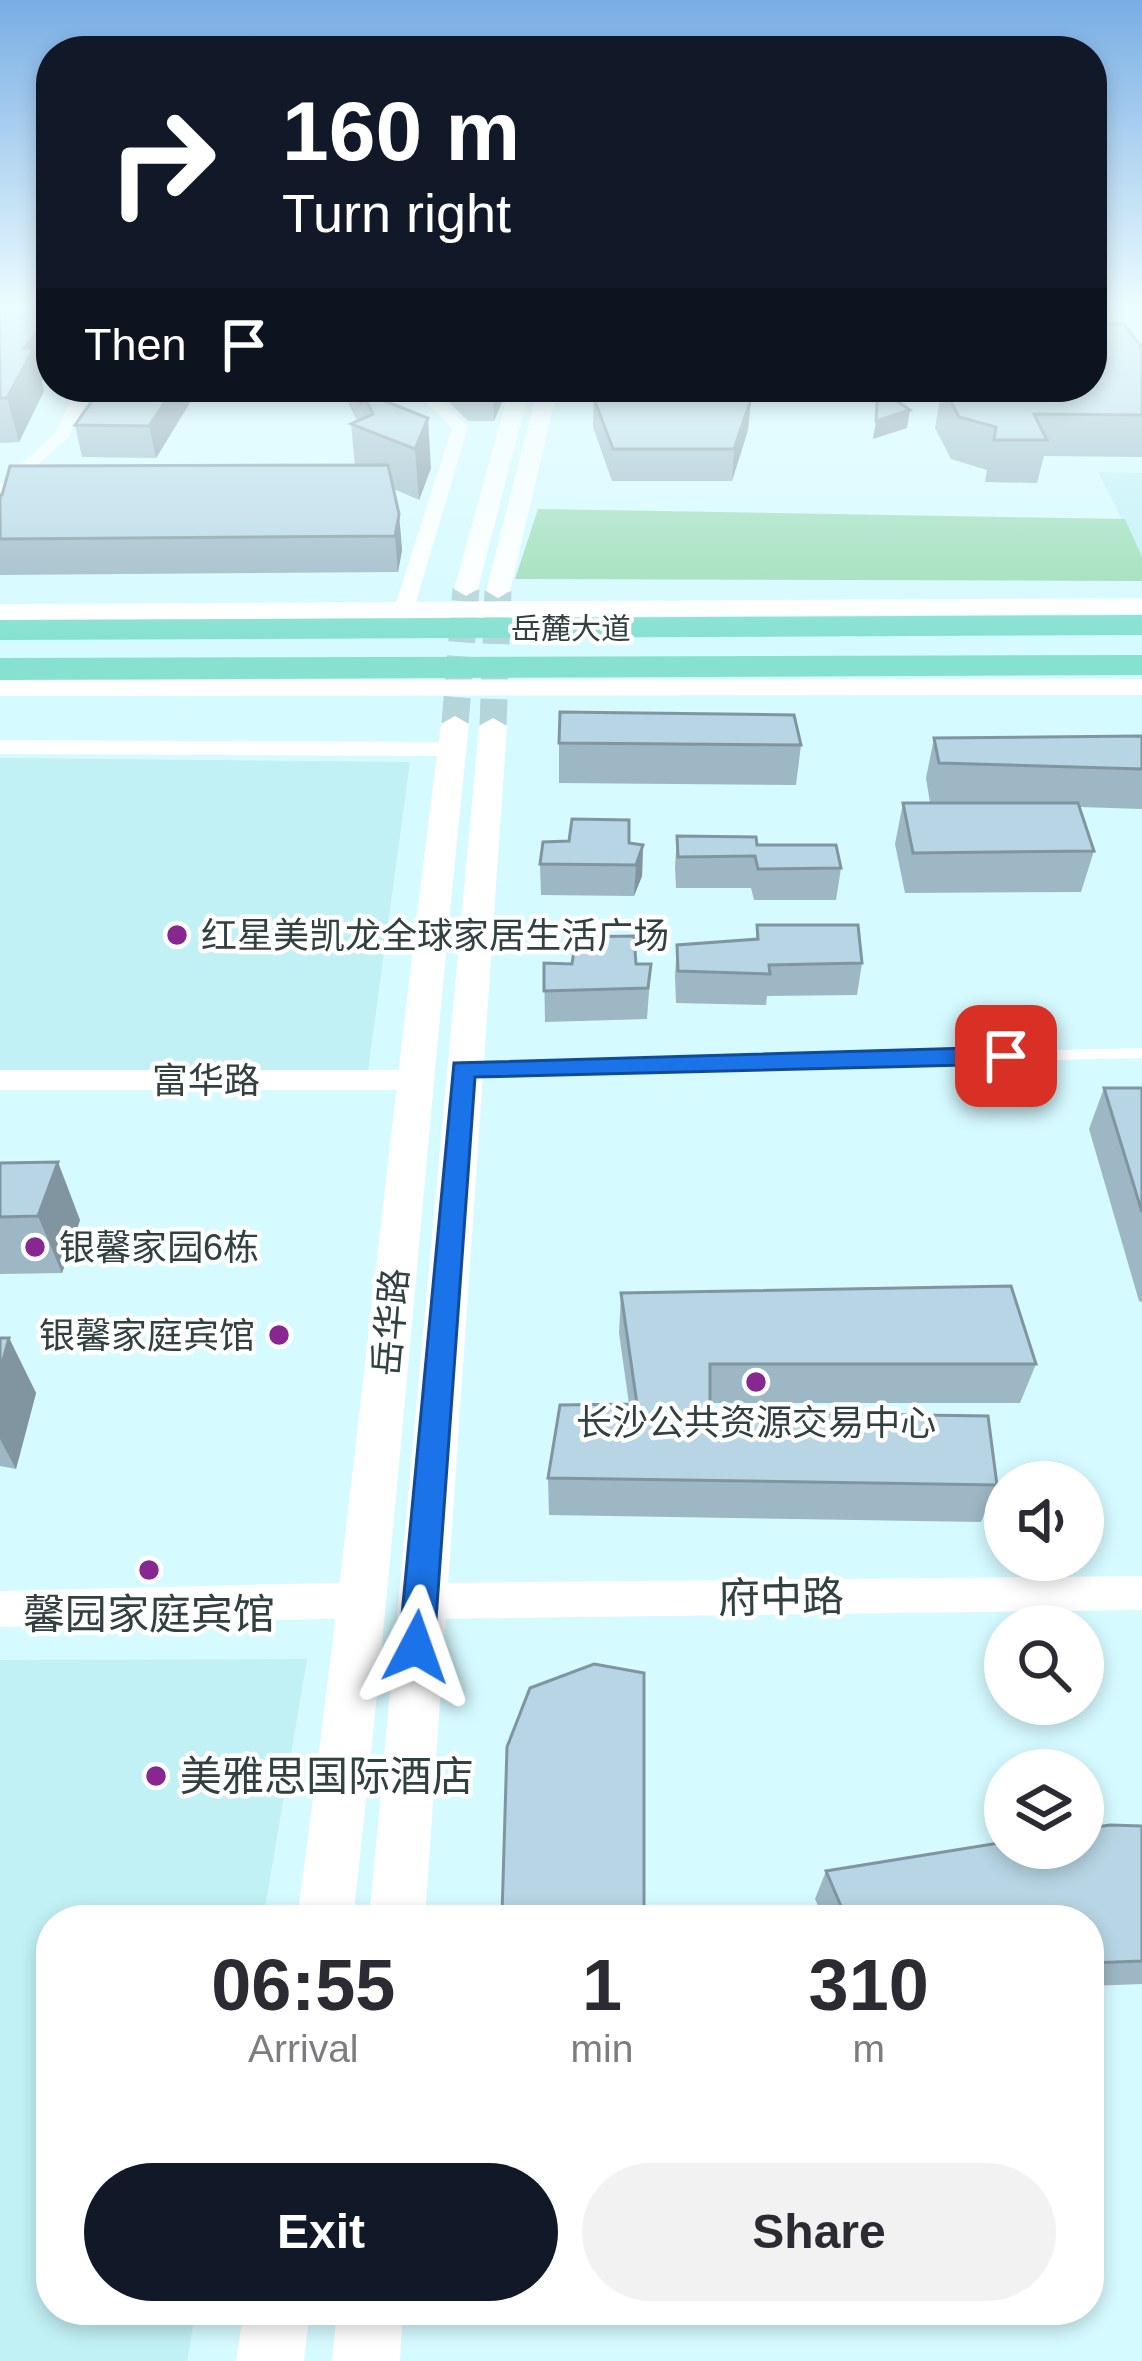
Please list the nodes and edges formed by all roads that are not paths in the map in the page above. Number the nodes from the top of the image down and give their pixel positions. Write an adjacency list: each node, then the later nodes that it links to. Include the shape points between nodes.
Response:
1 (70, 419): 5 (street)
2 (452, 419): 9 (street, via 460,427)
3 (511, 419): 6 (street)
4 (540, 419): 7 (street)
5 (0, 494)
6 (466, 589)
7 (498, 591)
8 (1142, 606): 9 (street)
9 (404, 609): 10 (street)
10 (0, 612)
11 (1142, 625): 12 (highway, 岳麓大道)
12 (0, 630)
13 (1142, 664): 14 (highway, 岳麓大道)
14 (0, 669)
15 (1142, 687): 16 (street)
16 (0, 688)
17 (466, 733): 18 (street); 20 (street, 岳华路); 21 (street, 岳华路)
18 (0, 747)
19 (1142, 1052): 20 (lane)
20 (463, 1069): 25 (street, 岳华路)
21 (413, 1080): 22 (street, 富华路); 24 (street, 岳华路)
22 (0, 1081)
23 (1142, 1593): 25 (street, 府中路)
24 (365, 1600): 26 (street); 27 (street, 岳华路)
25 (420, 1601): 28 (street, 岳华路)
26 (0, 1609)
27 (327, 1905)
28 (398, 1905)
29 (275, 2325): 31 (street)
30 (369, 2325): 32 (street)
31 (270, 2361)
32 (366, 2361)

